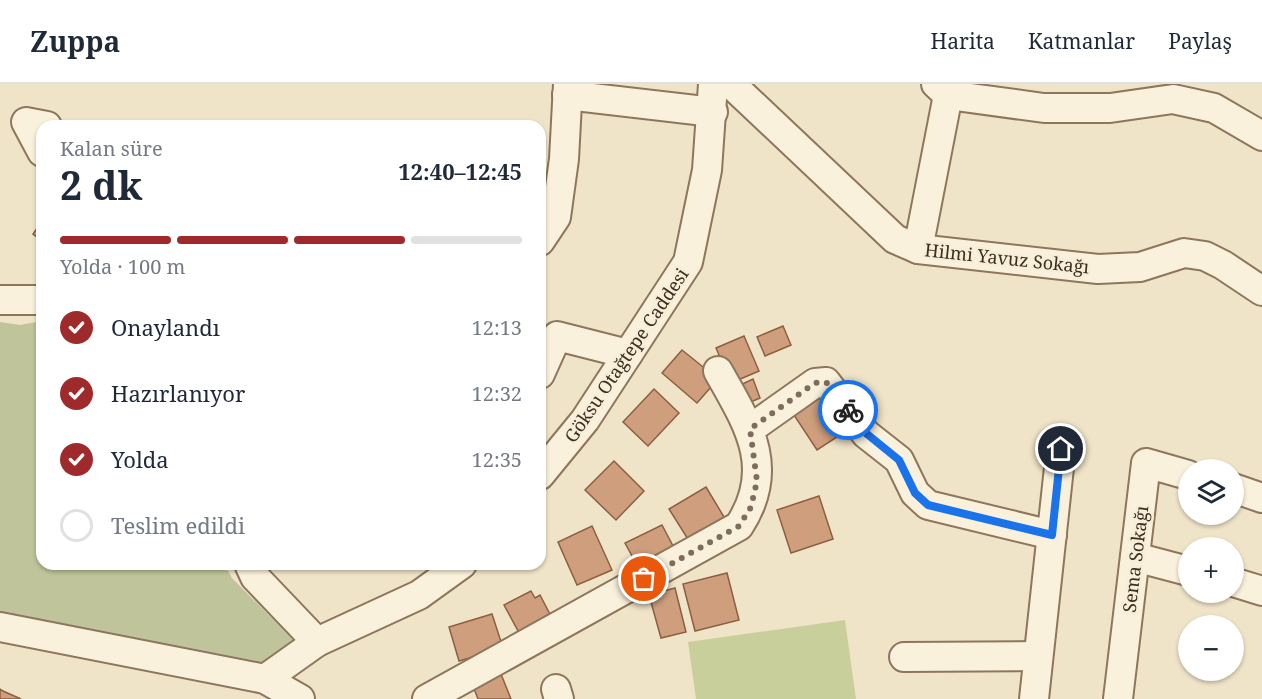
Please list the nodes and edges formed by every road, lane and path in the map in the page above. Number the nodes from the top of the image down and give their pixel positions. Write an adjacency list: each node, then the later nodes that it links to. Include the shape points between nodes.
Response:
1 (731, 84): 9 (street, Hilmi Yavuz Sokağı, via 895,238)
2 (947, 88): 6 (street, via 1044,108 1110,108 1173,99 1214,108); 9 (street)
3 (568, 89): 4 (street); 8 (street, via 556,217)
4 (713, 98): 13 (street, Göksu Otağtepe Caddesi, via 707,170 688,262)
5 (36, 124): 7 (street, via 26,122)
6 (1262, 136)
7 (36, 141)
8 (546, 232)
9 (918, 249): 10 (street, Hilmi Yavuz Sokağı, via 1098,269 1140,267 1184,253 1205,256)
10 (1262, 291)
11 (0, 300): 12 (street)
12 (36, 300)
13 (628, 354): 14 (street, via 557,336); 18 (street, Göksu Otağtepe Caddesi, via 585,420)
14 (546, 361)
15 (718, 371): 16 (street)
16 (750, 429): 22 (street, via 815,383 826,382 867,434 899,460 915,493 928,505); 35 (street, via 757,481 751,507 739,526)
17 (1061, 449): 22 (street)
18 (546, 468)
19 (1178, 472): 23 (street, Sema Sokağı, via 1146,463)
20 (1244, 492): 21 (street)
21 (1262, 498)
22 (1052, 535): 31 (street)
23 (1135, 557): 24 (street); 37 (street, Sema Sokağı)
24 (1178, 568)
25 (252, 570): 30 (street)
26 (454, 570): 30 (street, via 419,595)
27 (1244, 585): 28 (street)
28 (1262, 591)
29 (0, 627): 33 (street)
30 (317, 642): 33 (street)
31 (1038, 656): 32 (street); 36 (street)
32 (904, 657)
33 (265, 679): 34 (street)
34 (300, 699)
35 (427, 699)
36 (1034, 699)
37 (1118, 699)

